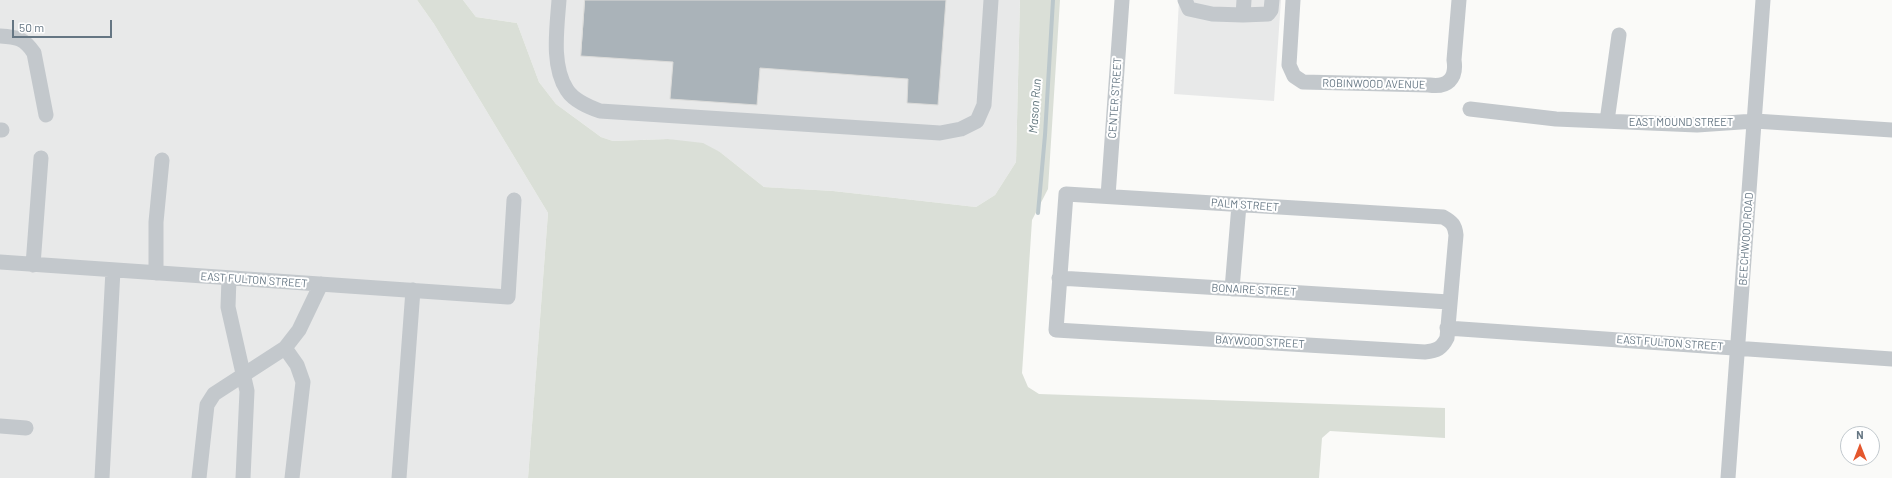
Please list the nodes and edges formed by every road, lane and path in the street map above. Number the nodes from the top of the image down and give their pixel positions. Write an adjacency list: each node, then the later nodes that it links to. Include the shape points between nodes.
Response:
1 (559, 0): 2 (street, via 556,60 567,91 585,105 600,111 940,133 961,129 977,121 984,105)
2 (991, 0)
3 (1122, 0): 21 (street, CENTER STREET)
4 (1185, 0): 10 (street, via 1189,9)
5 (1244, 0): 11 (street)
6 (1272, 0): 11 (street, via 1268,14)
7 (1292, 0): 8 (street, ROBINWOOD AVENUE, via 1289,65 1294,76 1303,82 1438,86 1446,84 1452,78 1455,69)
8 (1459, 0)
9 (1763, 0): 17 (street, BEECHWOOD ROAD)
10 (1212, 7): 11 (street)
11 (1243, 15)
12 (1618, 35): 16 (street)
13 (0, 36): 15 (street, via 17,37 34,53)
14 (1470, 109): 16 (street, EAST MOUND STREET, via 1541,118)
15 (46, 115)
16 (1607, 121): 17 (street, EAST MOUND STREET, via 1697,125)
17 (1755, 121): 18 (street, EAST MOUND STREET); 37 (street, BEECHWOOD ROAD)
18 (1892, 130)
19 (41, 158): 25 (street)
20 (162, 160): 27 (street, via 156,222)
21 (1108, 196): 23 (street, PALM STREET); 29 (street, PALM STREET, via 1066,194)
22 (514, 200): 32 (street, EAST FULTON STREET, via 508,297)
23 (1239, 205): 31 (street); 33 (street, PALM STREET, via 1444,217 1455,227)
24 (0, 262): 25 (street, EAST FULTON STREET)
25 (33, 264): 26 (street, EAST FULTON STREET)
26 (113, 270): 27 (street, EAST FULTON STREET); 42 (street)
27 (156, 273): 28 (street, EAST FULTON STREET)
28 (229, 278): 30 (street, EAST FULTON STREET); 39 (street, via 228,307)
29 (1059, 278): 31 (street, BONAIRE STREET); 35 (street, PALM STREET)
30 (321, 284): 32 (street, EAST FULTON STREET); 36 (street, via 299,330)
31 (1232, 289): 33 (street, BONAIRE STREET)
32 (413, 290): 46 (street)
33 (1449, 302): 34 (street, PALM STREET)
34 (1447, 328): 35 (street, BAYWOOD STREET, via 1447,338 1443,346 1435,351 1425,352); 37 (street, EAST FULTON STREET)
35 (1056, 330)
36 (285, 348): 39 (street); 45 (street, via 297,365 303,382)
37 (1738, 349): 38 (street, EAST FULTON STREET); 47 (street, BEECHWOOD ROAD)
38 (1892, 359)
39 (244, 376): 43 (street, via 214,394 207,405); 44 (street, via 248,402)
40 (0, 426): 41 (street)
41 (26, 428)
42 (102, 478)
43 (199, 478)
44 (243, 478)
45 (292, 478)
46 (399, 478)
47 (1728, 478)

